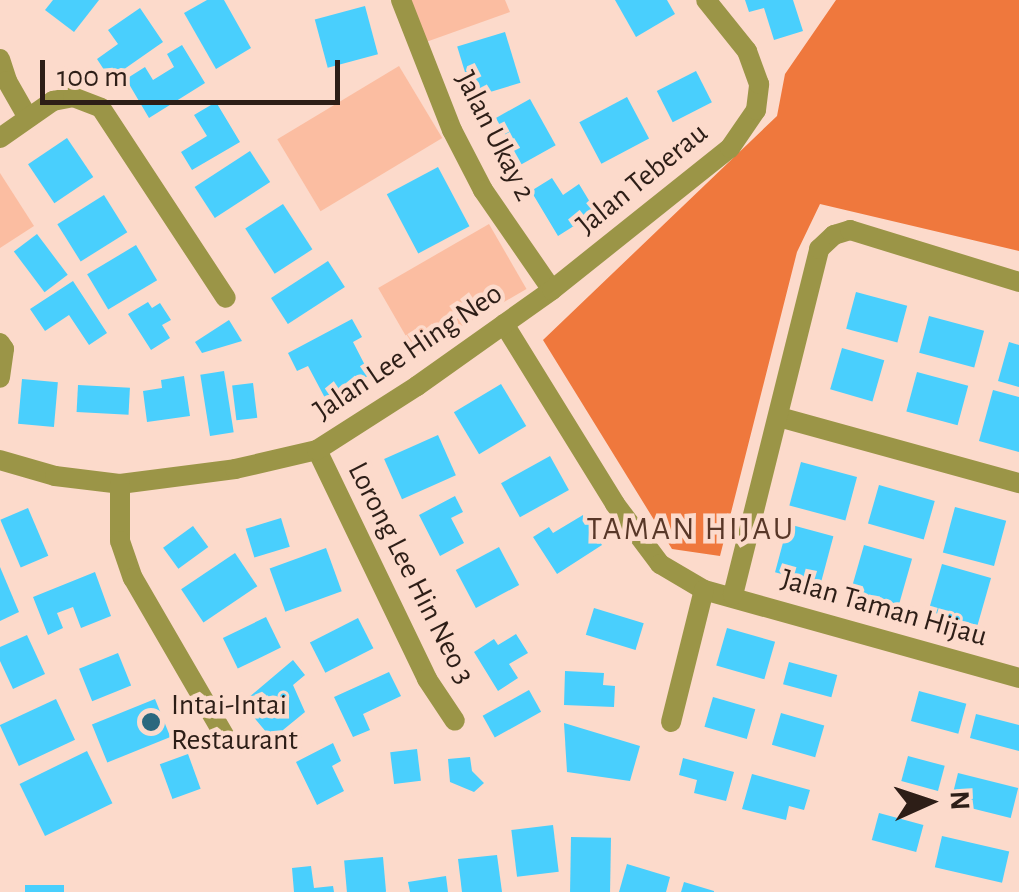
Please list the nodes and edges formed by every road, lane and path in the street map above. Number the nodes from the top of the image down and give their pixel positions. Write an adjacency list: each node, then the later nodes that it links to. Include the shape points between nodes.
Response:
1 (402, 0): 7 (street, Jalan Ukay 2, via 483,190)
2 (706, 0): 7 (street, Jalan Teberau, via 748,51 760,84 756,110 730,148)
3 (0, 59): 4 (street)
4 (27, 116): 5 (street); 8 (street, via 53,100 73,98 102,108)
5 (0, 138)
6 (1019, 282): 12 (street, Jalan Taman Hijau, via 850,230 834,235 820,250)
7 (552, 290): 9 (street, Jalan Lee Hing Neo)
8 (226, 298)
9 (504, 324): 13 (street, Jalan Lee Hing Neo); 17 (street, Jalan Taman Hijau, via 648,549 660,564)
10 (0, 344): 11 (street)
11 (0, 378)
12 (779, 417): 15 (street); 18 (street, Jalan Taman Hijau)
13 (317, 450): 16 (street, Jalan Lee Hing Neo); 20 (street, Lorong Lee Hin Neo 3, via 426,679)
14 (0, 460): 16 (street, Jalan Lee Hing Neo)
15 (1019, 483)
16 (120, 484): 22 (street, via 120,541 133,578)
17 (704, 590): 18 (street, Jalan Taman Hijau); 21 (street)
18 (733, 595): 19 (street, Jalan Taman Hijau)
19 (1019, 678)
20 (455, 721)
21 (671, 722)
22 (227, 740)

